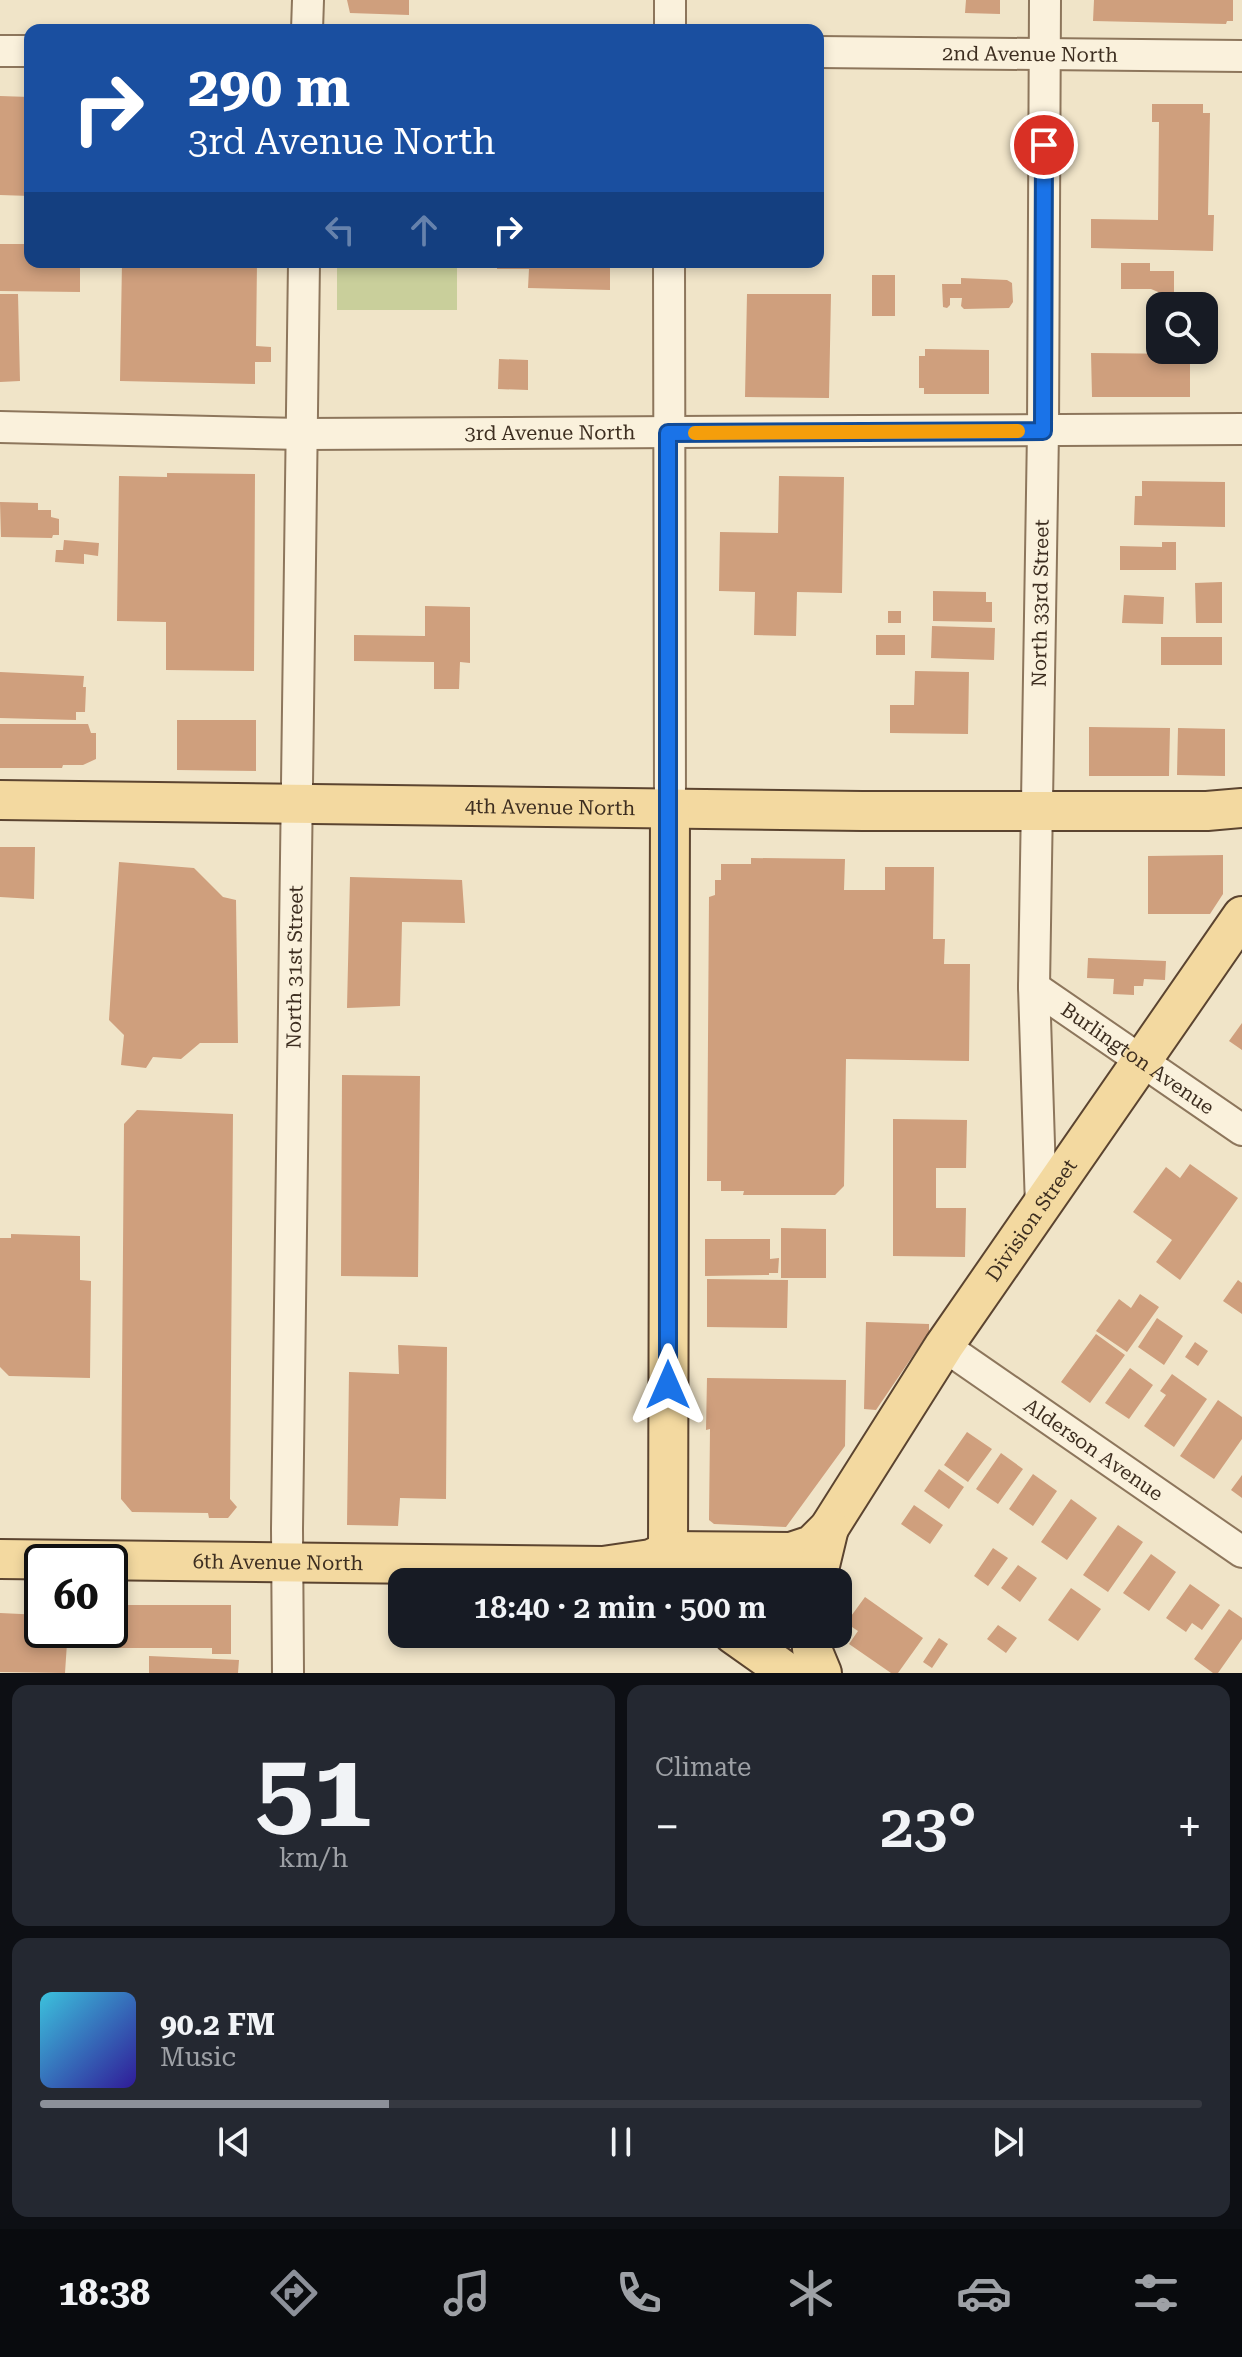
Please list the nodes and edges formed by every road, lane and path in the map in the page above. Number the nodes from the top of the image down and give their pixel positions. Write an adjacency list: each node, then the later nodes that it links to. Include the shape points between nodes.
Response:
1 (308, 0): 4 (street)
2 (670, 0): 5 (street)
3 (1045, 0): 9 (street, North 33rd Street)
4 (307, 24)
5 (670, 24)
6 (0, 51): 7 (street)
7 (24, 51)
8 (824, 52): 9 (street, 2nd Avenue North)
9 (1045, 55): 10 (street, 2nd Avenue North); 15 (street, North 33rd Street)
10 (1242, 56)
11 (304, 268): 17 (street, North 31st Street)
12 (669, 268): 16 (street)
13 (0, 427): 17 (street, 3rd Avenue North)
14 (1242, 429): 15 (street, 3rd Avenue North)
15 (1043, 431): 16 (street, 3rd Avenue North); 22 (street, North 33rd Street)
16 (668, 433): 17 (street, 3rd Avenue North); 20 (street)
17 (302, 434): 19 (street, North 31st Street)
18 (0, 800): 19 (main road, 4th Avenue North)
19 (297, 803): 20 (main road, 4th Avenue North); 32 (street, North 31st Street)
20 (670, 808): 22 (main road, 4th Avenue North); 34 (main road)
21 (1242, 808): 22 (main road, 4th Avenue North)
22 (1035, 811): 24 (street, North 33rd Street)
23 (1242, 916): 25 (main road, Division Street)
24 (1034, 987): 25 (street, Burlington Avenue); 27 (street, North 33rd Street)
25 (1142, 1061): 26 (street, Burlington Avenue); 27 (main road, Division Street)
26 (1242, 1130)
27 (1041, 1207): 28 (main road, Division Street)
28 (944, 1346): 29 (main road, Division Street); 30 (street, Alderson Avenue)
29 (829, 1528): 35 (main road, 6th Avenue North, via 812,1545 791,1552); 36 (main road)
30 (1242, 1552)
31 (0, 1559): 32 (main road, 6th Avenue North)
32 (287, 1564): 33 (main road, 6th Avenue North); 39 (street, North 31st Street)
33 (624, 1568)
34 (666, 1568)
35 (691, 1568)
36 (819, 1568)
37 (753, 1648): 40 (main road)
38 (812, 1648): 41 (main road)
39 (288, 1673)
40 (788, 1673)
41 (822, 1673)

